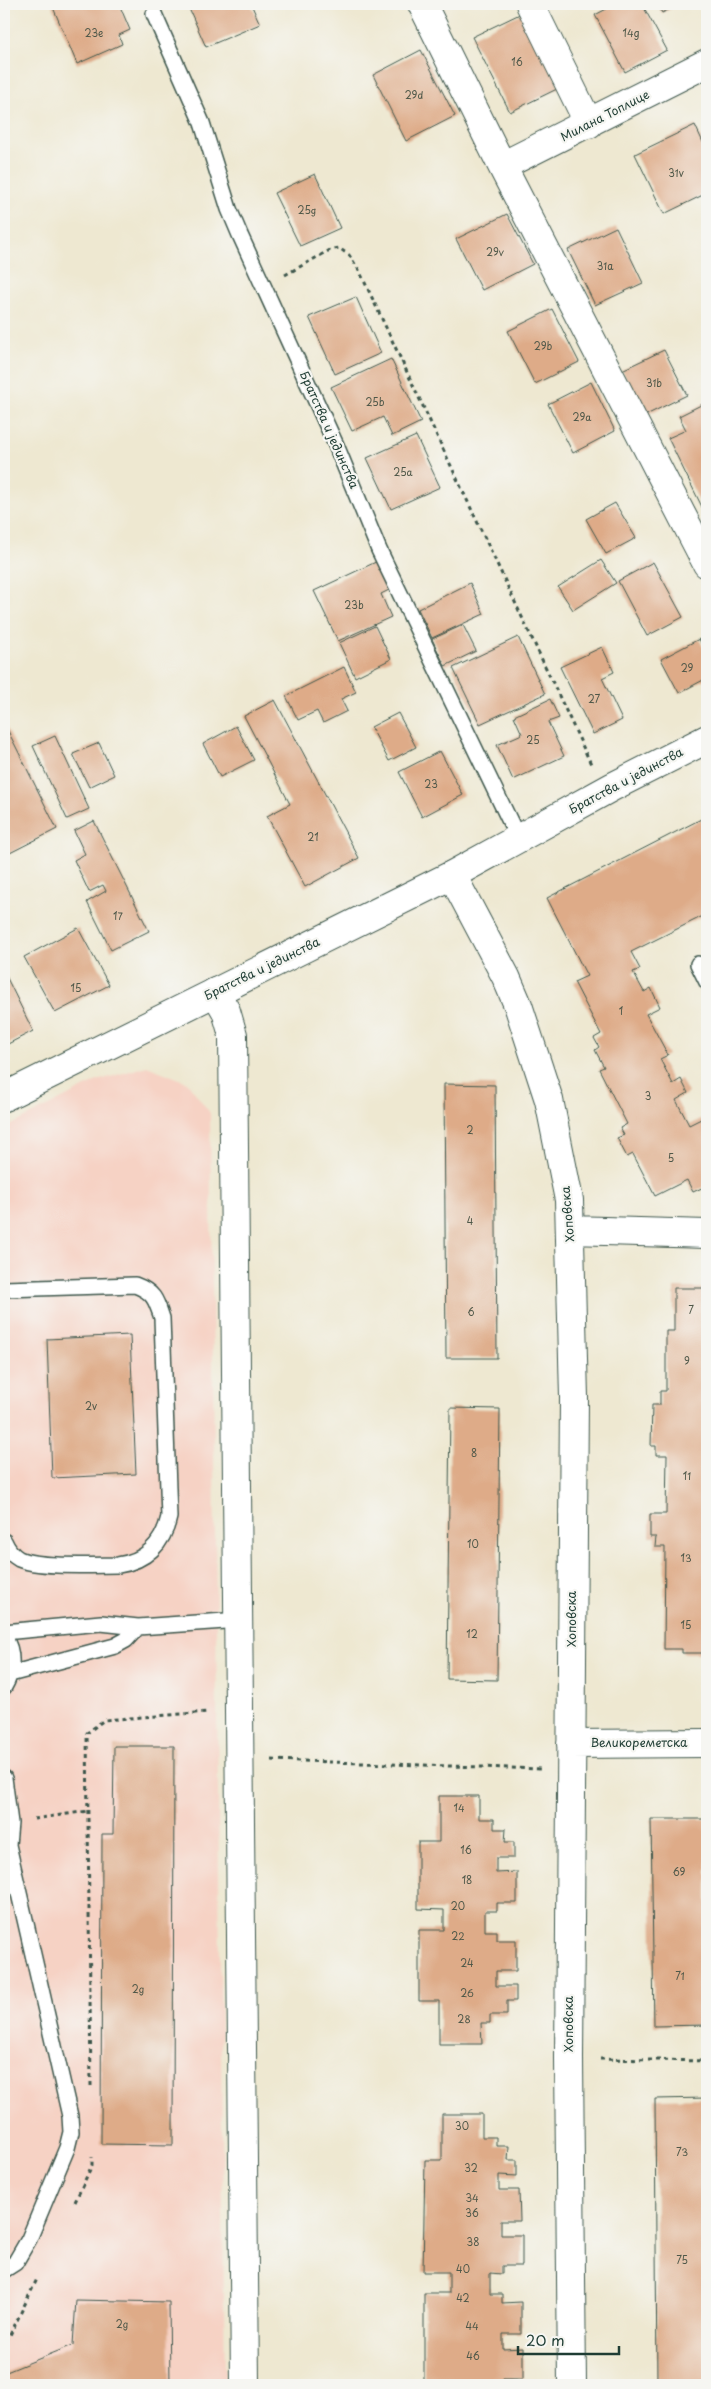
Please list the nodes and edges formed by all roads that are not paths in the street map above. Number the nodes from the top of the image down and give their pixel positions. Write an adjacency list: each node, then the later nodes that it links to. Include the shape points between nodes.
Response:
1 (422, 4): 6 (street)
2 (530, 4): 5 (street)
3 (154, 14): 9 (lane, Братства и јединства, via 202,123 229,209 340,453 379,550)
4 (707, 63): 5 (street, Милана Топлице)
5 (589, 124): 6 (street, Милана Топлице)
6 (502, 166): 7 (street)
7 (707, 564)
8 (707, 739): 9 (street, Братства и јединства)
9 (518, 838): 10 (street, Братства и јединства)
10 (452, 875): 13 (street, Братства и јединства); 15 (street, Хоповска, via 518,1005 549,1100 569,1200)
11 (698, 964): 12 (lane)
12 (707, 982)
13 (215, 992): 14 (street, Братства и јединства); 19 (street, via 226,1011 233,1036)
14 (4, 1098)
15 (571, 1230): 16 (street); 25 (street, Хоповска, via 574,1398)
16 (707, 1234)
17 (4, 1289): 18 (lane, via 135,1285 150,1292 162,1318 168,1517 154,1549 141,1559 118,1565 40,1563 19,1559 8,1550)
18 (4, 1541)
19 (240, 1620): 20 (lane); 30 (street)
20 (138, 1627): 21 (lane, via 101,1623); 23 (lane, via 115,1646)
21 (4, 1632)
22 (4, 1637): 23 (lane, via 10,1651)
23 (7, 1680)
24 (707, 1743): 25 (street, Великореметска)
25 (571, 1744): 31 (street, Хоповска)
26 (4, 1778): 27 (lane, via 10,1823)
27 (6, 1843): 28 (lane)
28 (10, 1875): 29 (lane, via 70,2116 71,2132 30,2239 15,2263)
29 (4, 2270)
30 (245, 2385)
31 (572, 2385)

